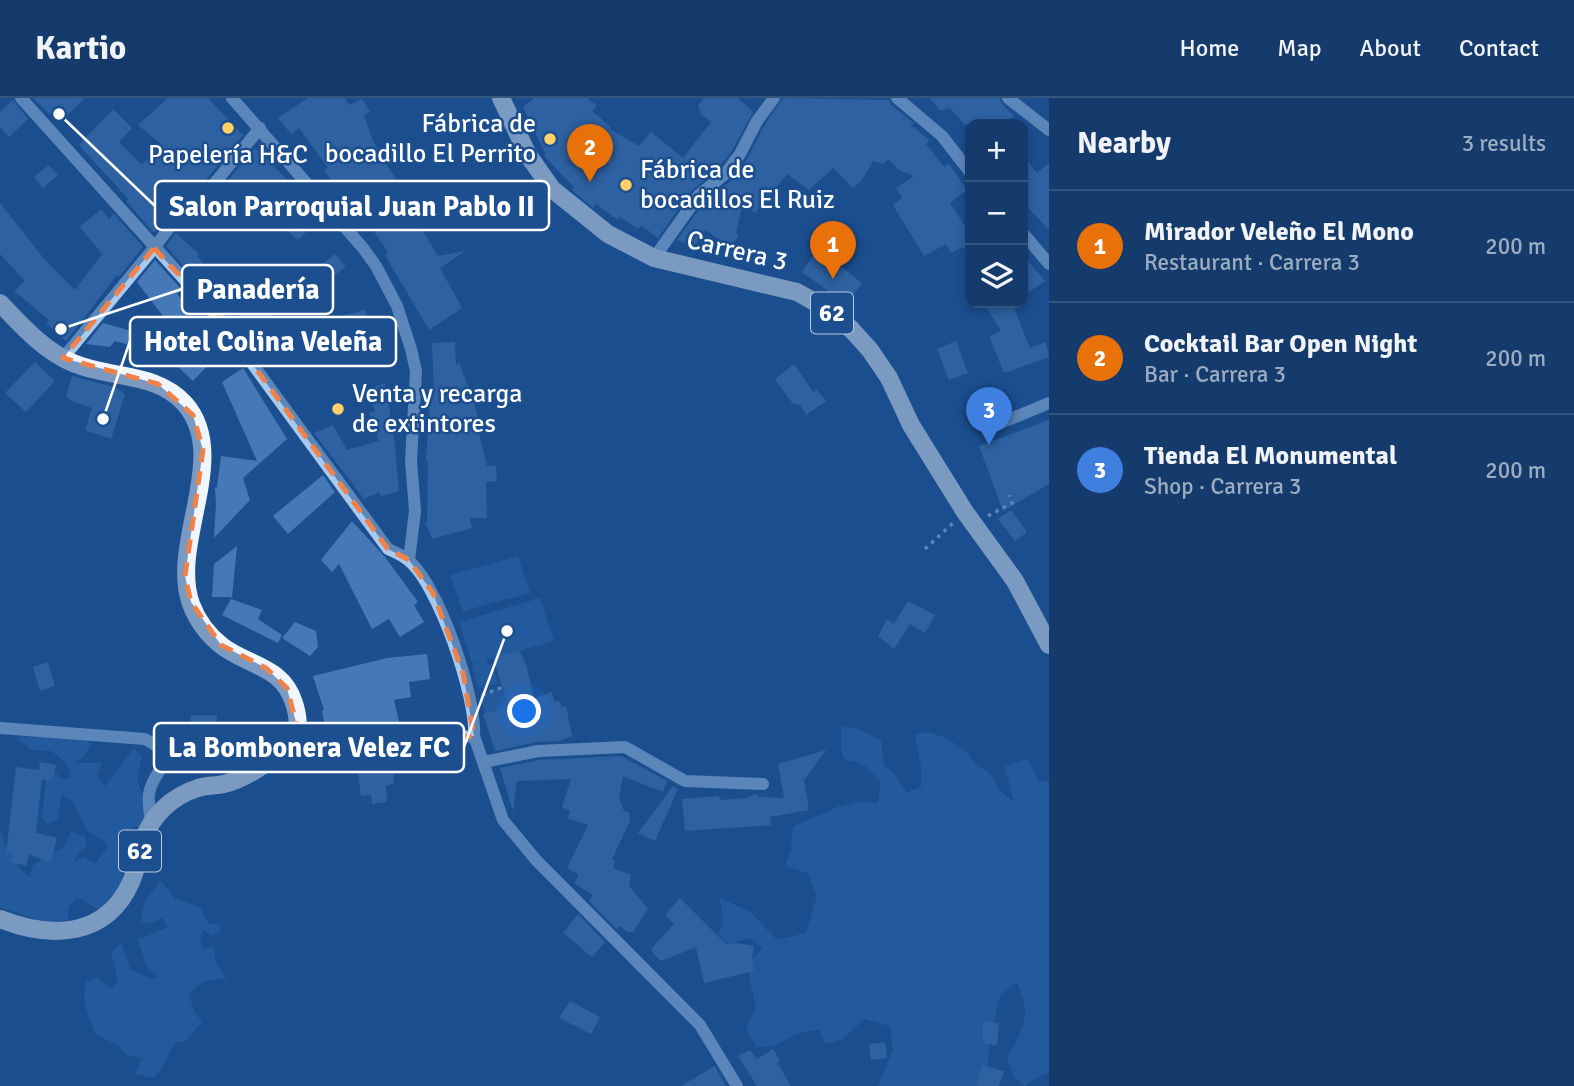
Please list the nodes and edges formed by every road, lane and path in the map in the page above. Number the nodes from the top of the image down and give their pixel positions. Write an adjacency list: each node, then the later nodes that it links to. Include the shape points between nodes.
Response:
1 (21, 98): 11 (street)
2 (232, 98): 7 (street)
3 (501, 98): 12 (main road, Carrera 3 / 62, via 528,155 552,189 608,234)
4 (774, 98): 12 (street, via 733,164 699,195)
5 (897, 98): 9 (street, via 942,136)
6 (1008, 98): 8 (street)
7 (260, 128): 11 (street, via 204,196 182,211); 21 (street, via 363,247 405,327 416,371 411,461 415,511)
8 (1049, 130)
9 (965, 166)
10 (1028, 239): 13 (street)
11 (154, 248): 15 (street); 21 (street, via 218,317 388,549)
12 (654, 258): 19 (main road, Carrera 3 / 62, via 797,292 827,309 870,350)
13 (1049, 264)
14 (0, 303): 15 (main road, via 30,334)
15 (63, 358): 27 (main road, via 102,373 158,384 178,396 193,415 203,450 186,576 191,602 203,626 221,645 266,667 287,688 297,726 296,736)
16 (1049, 404): 17 (street)
17 (996, 425)
18 (1009, 495): 19 (path, via 1012,503)
19 (970, 518): 20 (path); 22 (main road, 62, via 1015,581)
20 (925, 549)
21 (409, 560): 24 (street, via 433,593)
22 (1049, 645)
23 (503, 687): 24 (path)
24 (470, 700): 26 (street)
25 (0, 729): 30 (street, via 145,739 158,746 166,756 166,766 149,793)
26 (474, 736): 27 (street, via 340,753); 28 (street)
27 (284, 750): 30 (main road, 62, via 240,778 177,797)
28 (484, 762): 29 (street, via 538,751 625,747 685,781); 32 (street, via 503,820 536,860 701,1025)
29 (763, 784)
30 (151, 823): 31 (main road, 62, via 131,882 100,919 78,930 62,931 31,929)
31 (0, 919)
32 (737, 1086)

